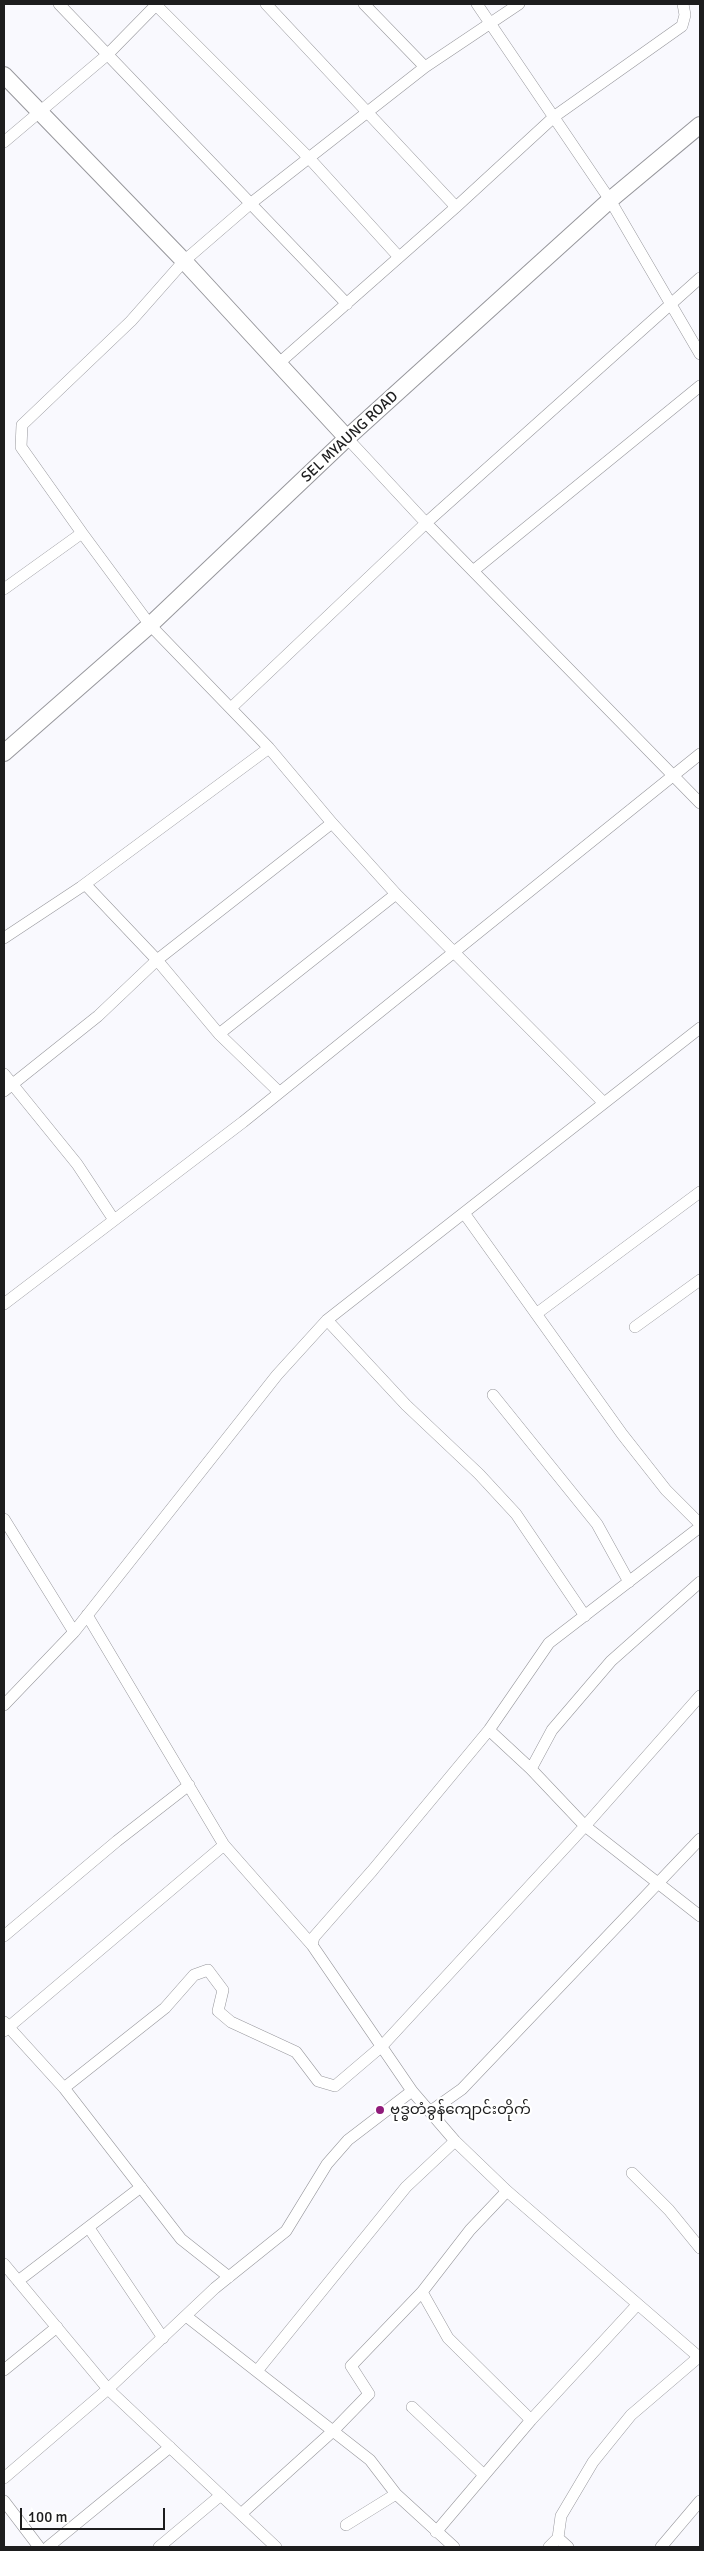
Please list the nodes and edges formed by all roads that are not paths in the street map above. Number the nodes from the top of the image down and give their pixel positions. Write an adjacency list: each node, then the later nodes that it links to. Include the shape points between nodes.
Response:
1 (59, 4): 9 (street)
2 (156, 4): 9 (street); 17 (street)
3 (266, 4): 13 (street)
4 (364, 4): 10 (street)
5 (477, 4): 8 (street)
6 (520, 4): 8 (street)
7 (683, 4): 14 (street, via 682,26)
8 (489, 23): 10 (street); 14 (street)
9 (107, 55): 12 (street); 19 (street)
10 (425, 67): 13 (street)
11 (4, 75): 12 (main road)
12 (40, 112): 16 (street); 22 (main road)
13 (368, 112): 17 (street); 20 (street)
14 (555, 116): 18 (street); 20 (street)
15 (700, 124): 18 (main road, SEL MYAUNG ROAD)
16 (4, 142)
17 (309, 158): 19 (street); 21 (street)
18 (610, 200): 25 (street); 29 (main road, SEL MYAUNG ROAD)
19 (250, 204): 22 (street); 24 (street)
20 (456, 207): 21 (street)
21 (398, 256): 24 (street)
22 (184, 261): 27 (main road); 31 (street, via 131,321 22,425 21,447)
23 (700, 278): 25 (street)
24 (348, 304): 27 (street)
25 (672, 304): 26 (street); 30 (street)
26 (700, 354)
27 (278, 364): 29 (main road)
28 (700, 386): 32 (street)
29 (347, 438): 30 (street); 34 (main road, SEL MYAUNG ROAD)
30 (426, 522): 32 (street); 35 (street)
31 (82, 533): 33 (street); 34 (street)
32 (473, 571): 39 (street)
33 (4, 589)
34 (150, 625): 35 (street); 37 (main road, SEL MYAUNG ROAD)
35 (231, 708): 36 (street)
36 (269, 748): 41 (street); 42 (street)
37 (4, 753)
38 (700, 754): 39 (street)
39 (673, 776): 40 (street); 45 (street)
40 (700, 804)
41 (332, 823): 43 (street); 46 (street)
42 (84, 884): 44 (street); 46 (street)
43 (396, 894): 45 (street); 48 (street)
44 (4, 938)
45 (456, 952): 51 (street); 52 (street)
46 (156, 960): 48 (street); 50 (street, via 98,1016)
47 (700, 1028): 52 (street)
48 (219, 1034): 51 (street)
49 (4, 1074): 50 (street)
50 (8, 1088): 55 (street, via 77,1164)
51 (278, 1092): 55 (street)
52 (604, 1103): 54 (street)
53 (700, 1192): 58 (street)
54 (464, 1213): 58 (street); 59 (street)
55 (114, 1220): 57 (street)
56 (700, 1280): 60 (street)
57 (4, 1304)
58 (536, 1314): 63 (street, via 666,1490)
59 (327, 1320): 66 (street, via 277,1375); 67 (street, via 406,1405 516,1514)
60 (635, 1328)
61 (492, 1394): 64 (street, via 597,1524)
62 (4, 1519): 68 (street)
63 (700, 1525): 64 (street)
64 (629, 1582): 67 (street)
65 (700, 1582): 72 (street, via 611,1661 552,1730)
66 (87, 1615): 68 (street); 73 (street)
67 (584, 1616): 71 (street, via 549,1643)
68 (74, 1632): 70 (street)
69 (700, 1696): 74 (street)
70 (4, 1705)
71 (488, 1730): 72 (street); 80 (street, via 314,1936)
72 (531, 1769): 74 (street)
73 (189, 1784): 76 (street); 79 (street)
74 (585, 1826): 77 (street); 82 (street)
75 (700, 1839): 77 (street)
76 (224, 1846): 80 (street); 81 (street)
77 (658, 1884): 78 (street); 85 (street, via 462,2089)
78 (700, 1916)
79 (4, 1936)
80 (312, 1945): 82 (street)
81 (5, 2027): 83 (street)
82 (382, 2046): 83 (street, via 335,2086 318,2081 296,2052 232,2022 218,2011 223,1990 208,1970 194,1975 165,2008); 84 (street)
83 (64, 2088): 88 (street)
84 (412, 2091): 85 (street); 93 (street, via 348,2140 327,2164 286,2231)
85 (431, 2111): 86 (street)
86 (454, 2141): 89 (street); 102 (street, via 406,2187)
87 (632, 2173): 91 (street, via 670,2210)
88 (141, 2187): 90 (street); 93 (street, via 181,2239)
89 (507, 2191): 95 (street, via 470,2230); 96 (street)
90 (89, 2228): 94 (street); 99 (street)
91 (700, 2248)
92 (4, 2267): 94 (street)
93 (229, 2277): 97 (street)
94 (18, 2281): 98 (street)
95 (422, 2292): 105 (street, via 448,2338); 106 (street, via 351,2366 369,2394)
96 (637, 2305): 100 (street); 105 (street)
97 (186, 2316): 99 (street); 102 (street)
98 (57, 2327): 101 (street); 103 (street)
99 (163, 2338): 103 (street)
100 (700, 2357): 117 (street, via 631,2415 593,2462 561,2516)
101 (4, 2370)
102 (256, 2371): 106 (street)
103 (108, 2388): 107 (street); 109 (street)
104 (412, 2407): 108 (street)
105 (531, 2420): 108 (street)
106 (333, 2432): 110 (street, via 370,2460); 114 (street)
107 (170, 2447): 111 (street); 120 (street)
108 (484, 2475): 116 (street)
109 (4, 2478)
110 (396, 2494): 115 (street); 116 (street)
111 (221, 2495): 114 (street); 121 (street)
112 (4, 2501): 119 (street)
113 (700, 2501): 125 (street)
114 (241, 2514): 118 (street)
115 (346, 2525)
116 (436, 2532): 122 (street)
117 (558, 2538): 123 (street); 124 (street)
118 (271, 2546)
119 (39, 2547)
120 (48, 2547)
121 (159, 2547)
122 (454, 2547)
123 (549, 2547)
124 (568, 2547)
125 (660, 2547)

